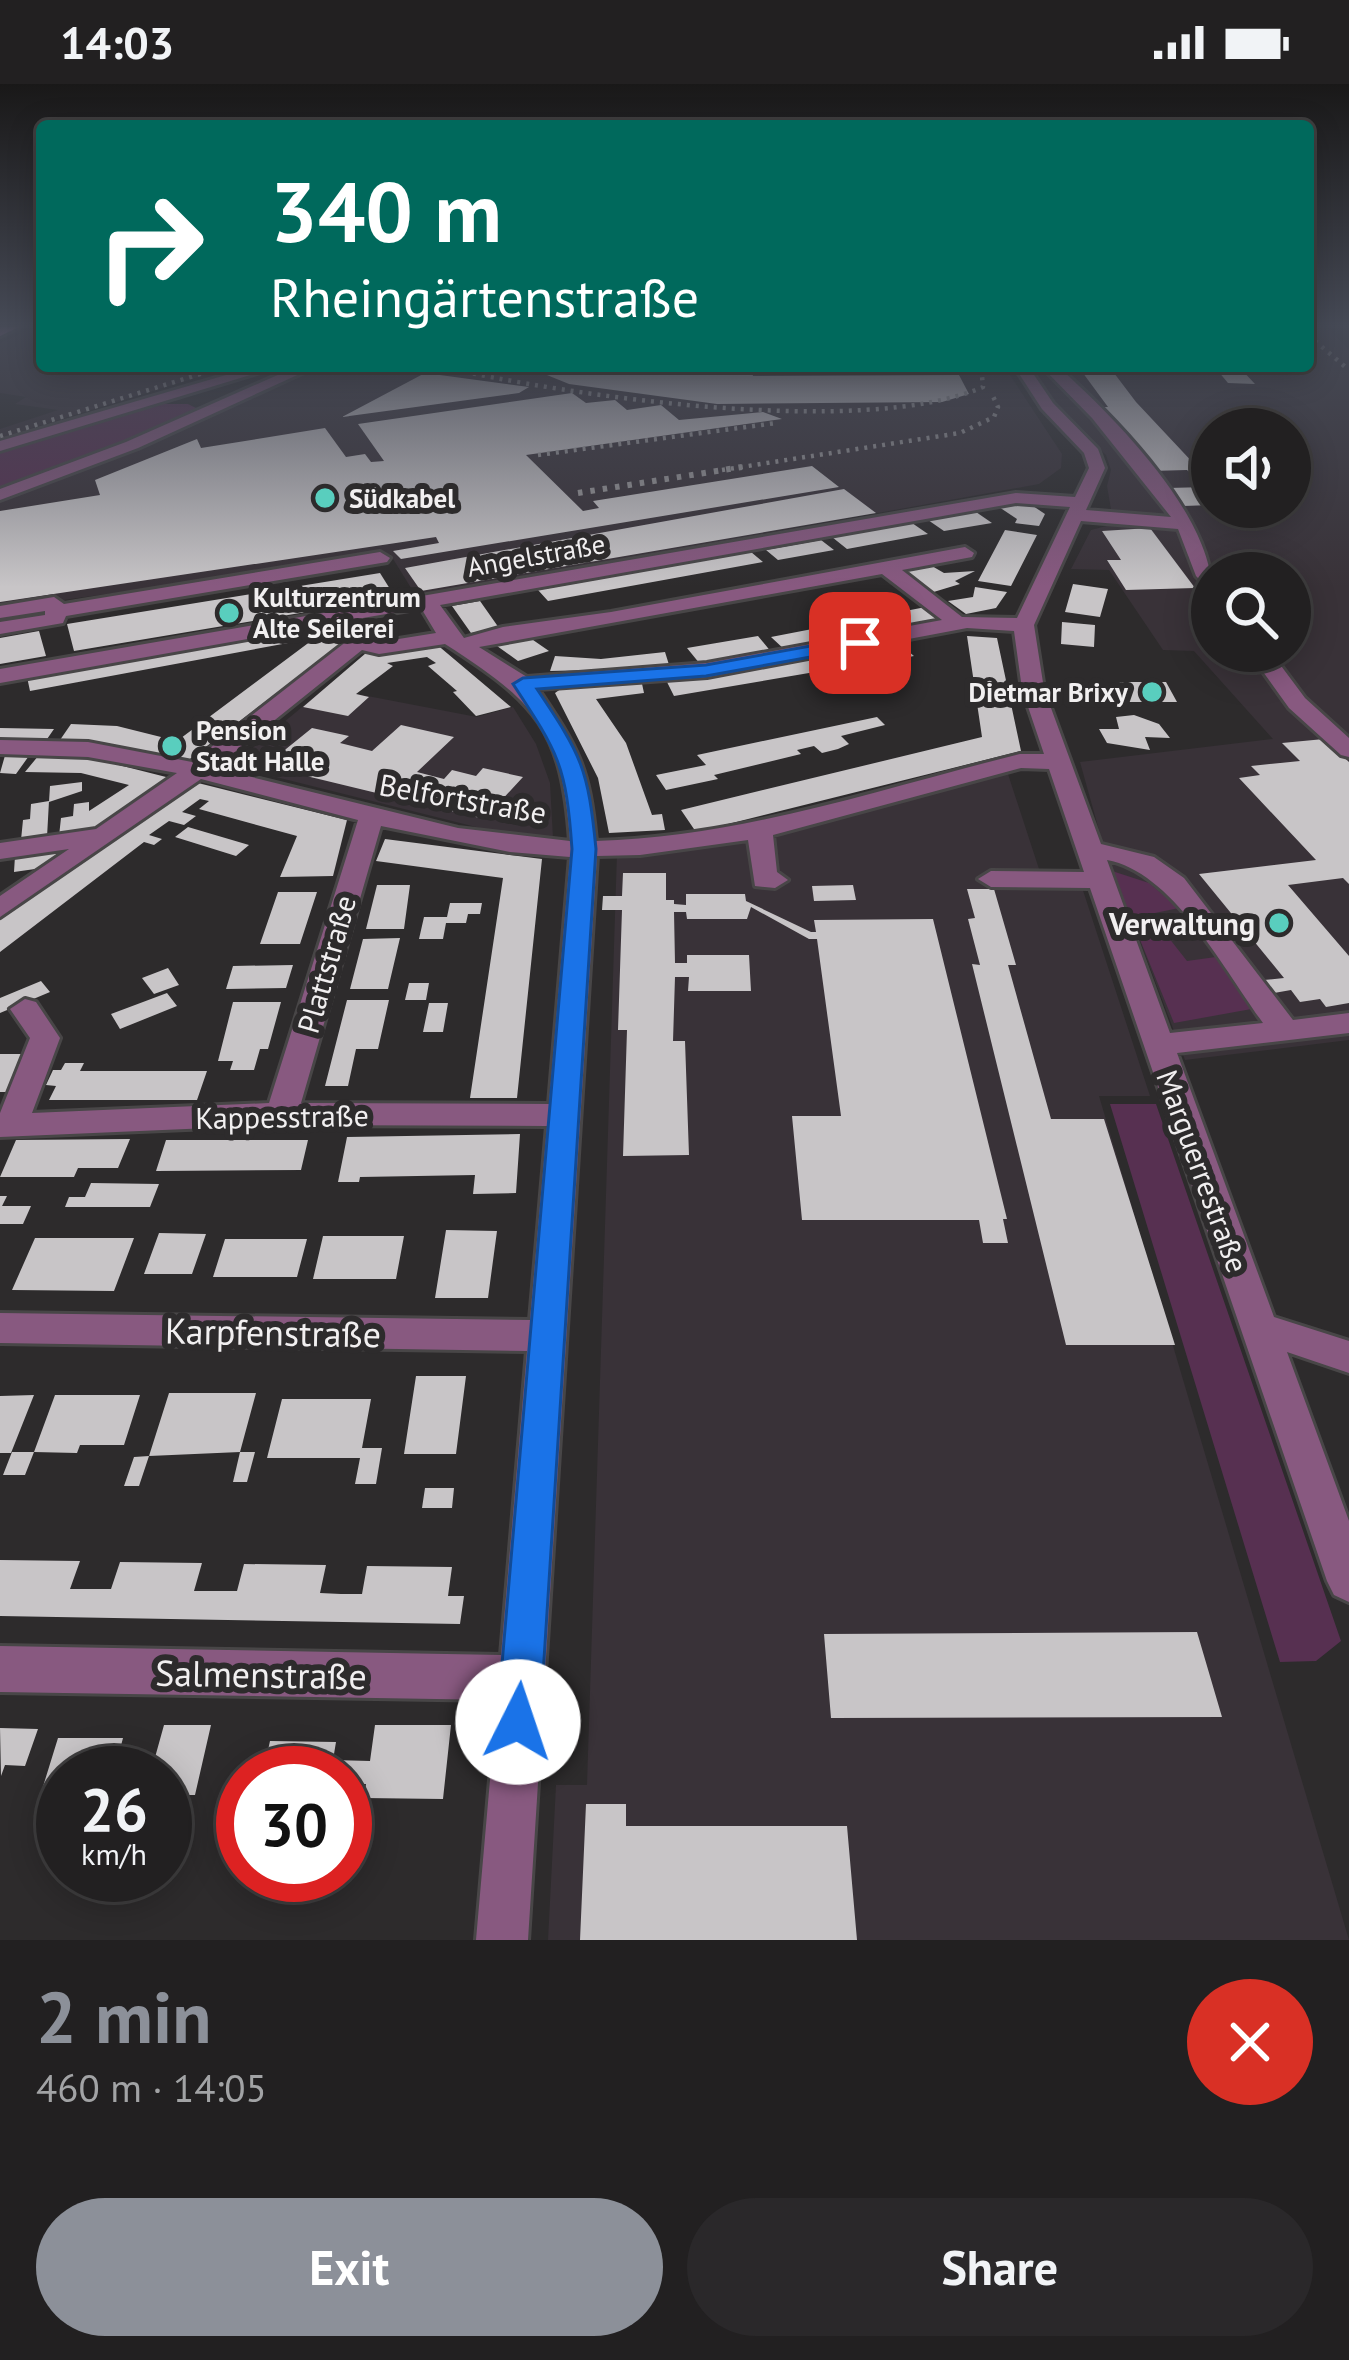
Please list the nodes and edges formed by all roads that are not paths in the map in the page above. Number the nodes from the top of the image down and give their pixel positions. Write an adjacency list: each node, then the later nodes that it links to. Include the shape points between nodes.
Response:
1 (112, 414): 5 (street)
2 (205, 414): 6 (street)
3 (1054, 414): 7 (street, via 1095,458)
4 (1090, 414): 8 (street)
5 (0, 446)
6 (0, 495)
7 (1079, 509): 8 (street, Angelstraße); 13 (street, Angelstraße, via 1016,498); 18 (street)
8 (1185, 524): 9 (street)
9 (1191, 552)
10 (965, 553): 12 (street)
11 (380, 558): 14 (street)
12 (885, 567): 17 (street); 21 (street)
13 (427, 601): 16 (street, Angelstraße); 21 (street)
14 (55, 611): 15 (street, via 53,603); 19 (street, via 56,619)
15 (0, 612)
16 (345, 615): 20 (street); 23 (street, Angelstraße)
17 (959, 624): 18 (street); 24 (street, via 706,670)
18 (1024, 626): 28 (street, Marguerrestraße)
19 (0, 628)
20 (358, 641): 21 (street, via 379,648); 29 (street)
21 (455, 641): 24 (street)
22 (1274, 672): 25 (street, via 1297,703)
23 (0, 676)
24 (523, 684): 33 (street, via 578,779)
25 (1340, 731): 27 (street)
26 (0, 747): 29 (street, Belfortstraße, via 97,750)
27 (1349, 750)
28 (1057, 762): 31 (street, Belfortstraße, via 1020,761); 35 (street, Marguerrestraße)
29 (195, 772): 30 (street, Belfortstraße); 32 (street)
30 (374, 818): 33 (street, Belfortstraße); 43 (street, Plattstraße)
31 (760, 830): 33 (street, Belfortstraße); 36 (street, via 764,880)
32 (102, 836): 34 (street); 38 (street)
33 (584, 849): 44 (street)
34 (0, 850)
35 (1093, 865): 37 (street); 41 (street, via 1126,854 1153,864); 42 (street, Marguerrestraße)
36 (775, 880)
37 (991, 880)
38 (0, 908)
39 (25, 1009): 45 (street, via 45,1038)
40 (1349, 1023): 41 (street)
41 (1286, 1032): 42 (street)
42 (1158, 1045): 46 (street, Marguerrestraße)
43 (282, 1114): 44 (street, Kappesstraße); 45 (street, Kappesstraße)
44 (564, 1115): 48 (street)
45 (6, 1126)
46 (1258, 1327): 49 (street); 50 (street, Marguerrestraße)
47 (0, 1328): 48 (street, Karpfenstraße)
48 (547, 1336): 52 (street)
49 (1349, 1357)
50 (1349, 1581)
51 (0, 1669): 52 (street, Salmenstraße)
52 (521, 1678): 53 (street)
53 (502, 1940)

